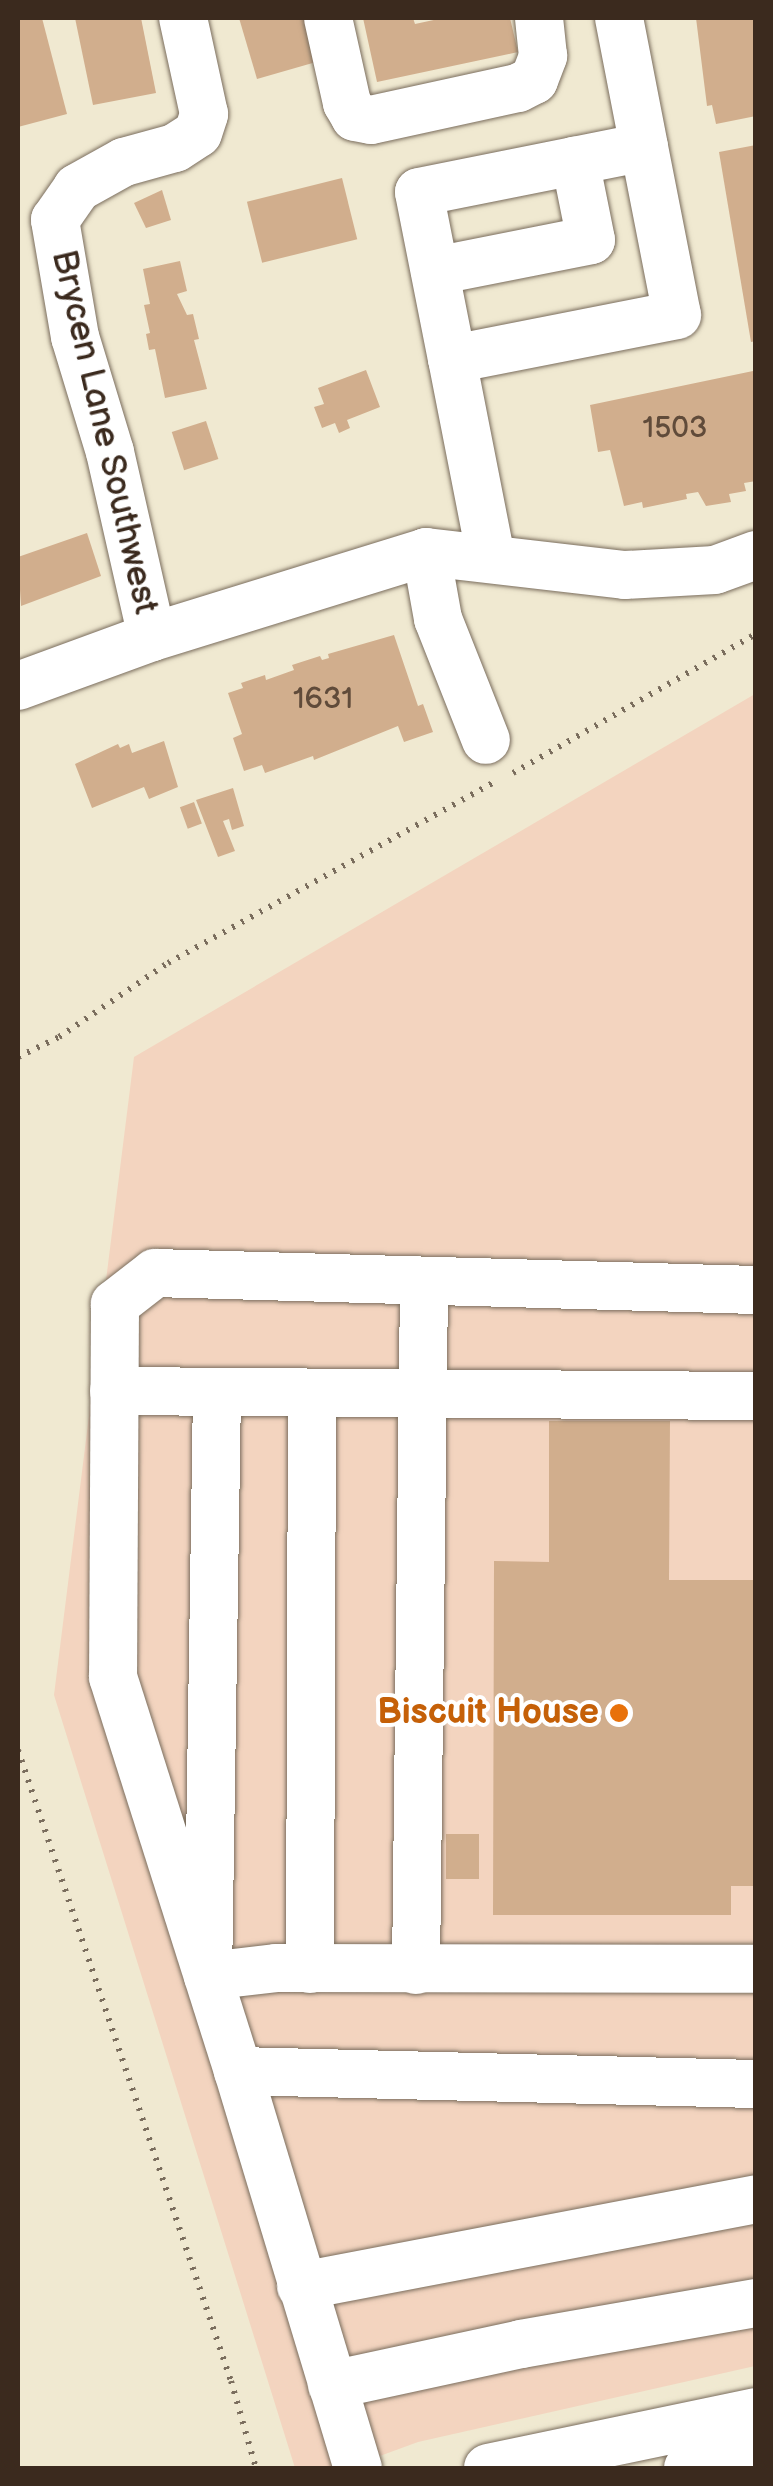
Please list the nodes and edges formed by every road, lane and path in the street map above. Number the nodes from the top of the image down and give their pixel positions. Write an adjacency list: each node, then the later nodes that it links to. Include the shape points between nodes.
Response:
1 (184, 18): 13 (street, Brycen Lane Southwest, via 204,114 198,133 77,188 54,220 75,337 110,452)
2 (328, 18): 3 (street, via 346,104 355,118 370,120 534,80 543,56)
3 (539, 18)
4 (619, 18): 5 (street)
5 (644, 147): 6 (street); 8 (street, via 677,314)
6 (576, 161): 7 (street, via 591,240); 7 (street, via 419,192)
7 (435, 271): 8 (street)
8 (452, 360): 11 (street)
9 (426, 552): 11 (street); 13 (street); 15 (street, via 438,618)
10 (756, 555): 11 (street, via 716,570 624,575)
11 (491, 558)
12 (756, 634): 16 (path, via 168,963)
13 (152, 636): 14 (street)
14 (18, 686)
15 (486, 740)
16 (18, 1057)
17 (424, 1281): 18 (street); 19 (street, via 155,1273 115,1304); 22 (street)
18 (756, 1290)
19 (114, 1391): 20 (street); 28 (street, via 112,1677)
20 (217, 1392): 21 (street); 28 (street)
21 (312, 1393): 22 (street); 25 (street)
22 (423, 1394): 23 (street); 27 (street)
23 (756, 1396)
24 (18, 1750): 37 (path)
25 (310, 1968): 27 (street); 28 (street)
26 (756, 1969): 27 (street)
27 (416, 1970)
28 (208, 1976): 29 (street)
29 (238, 2072): 30 (street); 32 (street)
30 (756, 2084)
31 (756, 2199): 32 (street)
32 (301, 2286): 34 (street)
33 (756, 2303): 34 (street)
34 (332, 2385): 38 (street)
35 (756, 2412): 39 (street)
36 (756, 2456): 40 (street)
37 (256, 2468)
38 (358, 2468)
39 (488, 2468)
40 (688, 2468)

